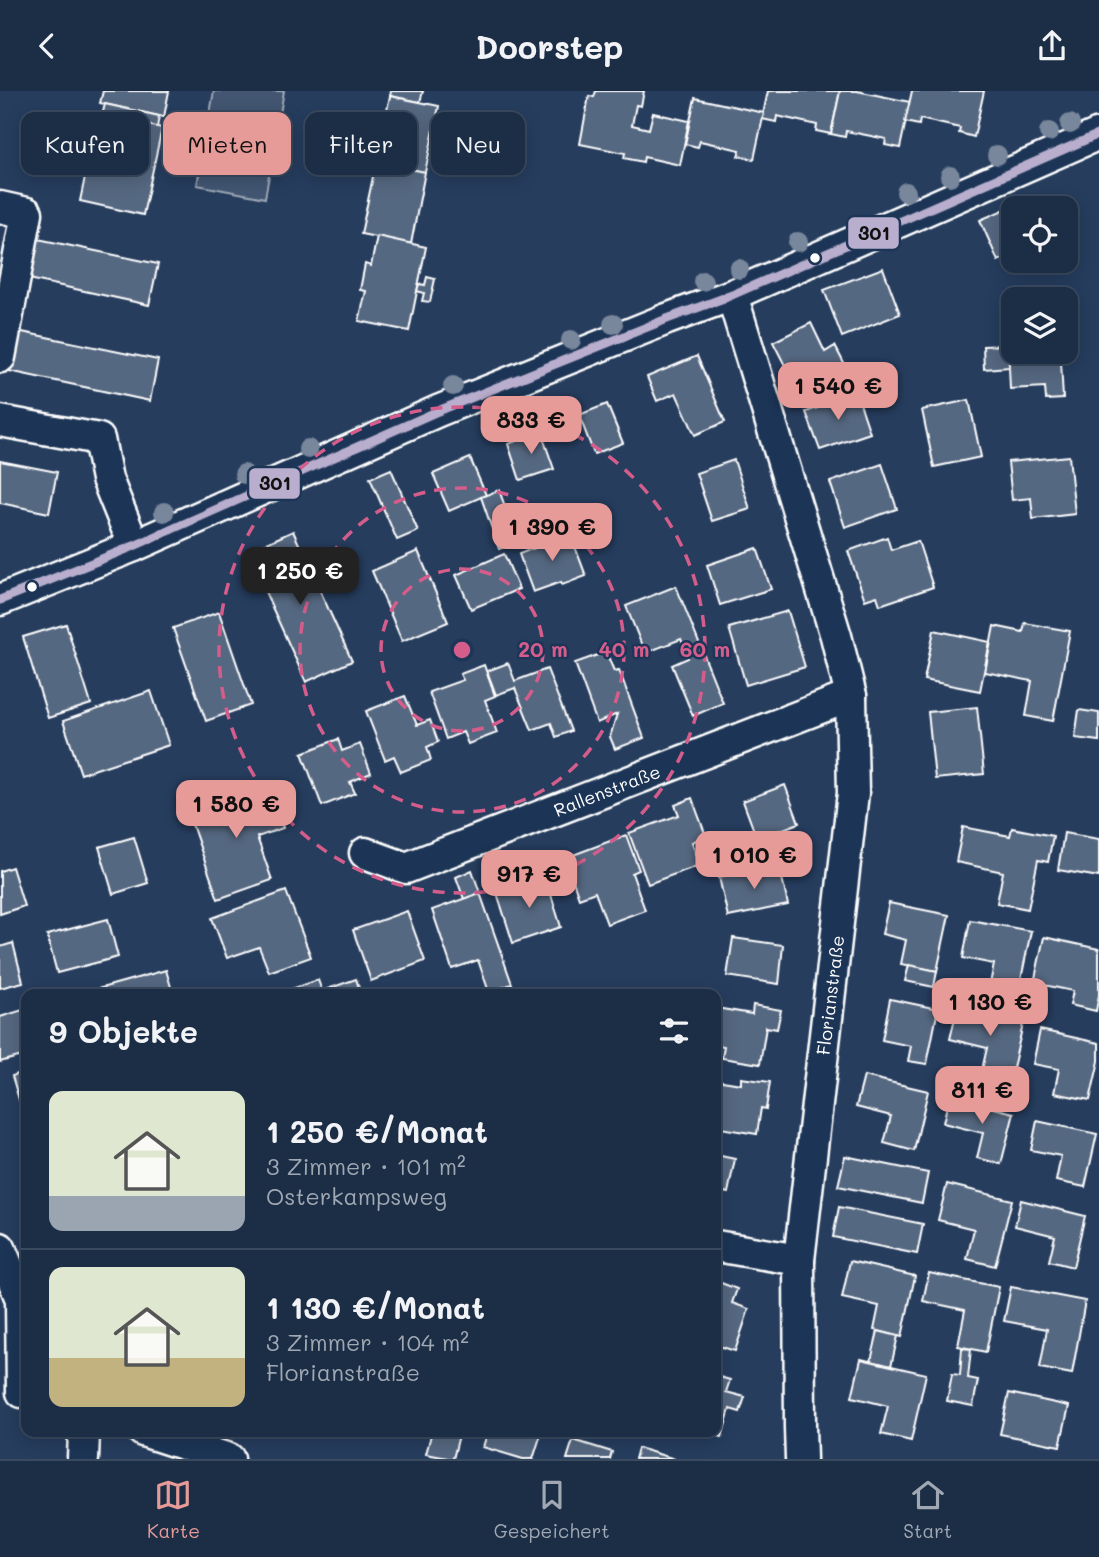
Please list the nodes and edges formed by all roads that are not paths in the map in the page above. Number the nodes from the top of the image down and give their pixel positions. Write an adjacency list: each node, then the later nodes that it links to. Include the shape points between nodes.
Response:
1 (1099, 134): 3 (street)
2 (0, 207): 4 (street, via 27,213)
3 (732, 295): 6 (street, via 438,411); 8 (street, Florianstraße, via 836,636)
4 (0, 358)
5 (0, 421): 6 (street, via 99,439 107,479)
6 (134, 546): 7 (street)
7 (0, 600)
8 (850, 696): 9 (street, Rallenstraße, via 406,868); 12 (street, Florianstraße, via 853,793)
9 (365, 853)
10 (721, 1247): 12 (street)
11 (0, 1248): 13 (street, via 21,1299)
12 (799, 1260): 18 (street, Florianstraße)
13 (16, 1390)
14 (84, 1437): 16 (street)
15 (161, 1437): 17 (street)
16 (83, 1459)
17 (229, 1459)
18 (801, 1459)

